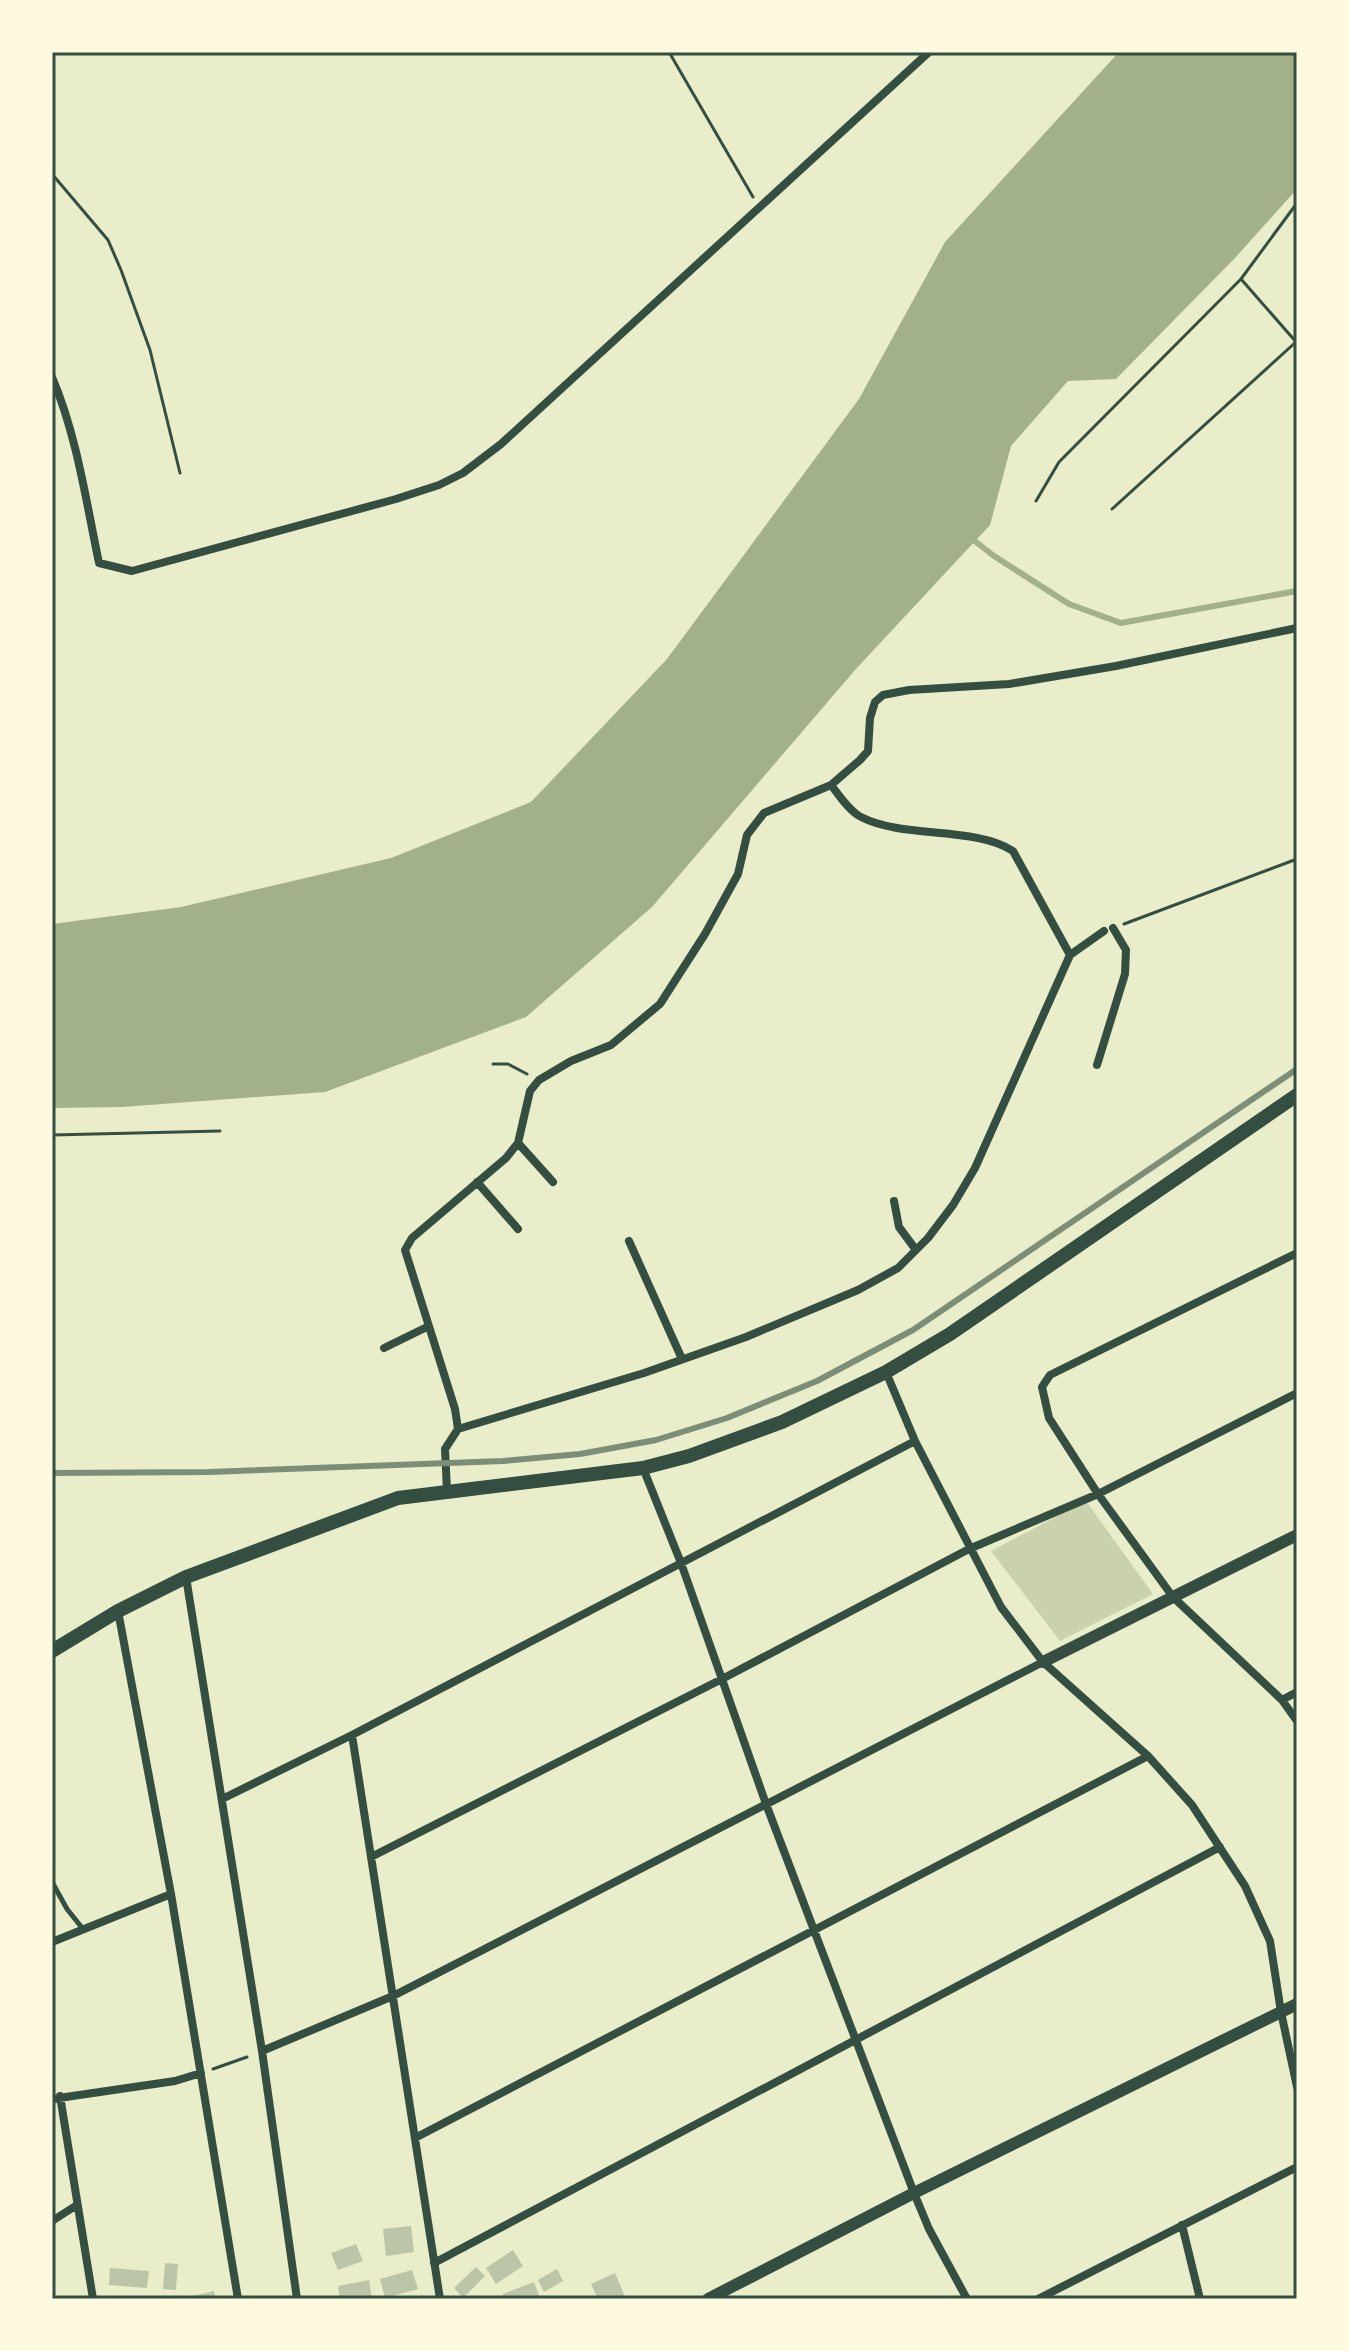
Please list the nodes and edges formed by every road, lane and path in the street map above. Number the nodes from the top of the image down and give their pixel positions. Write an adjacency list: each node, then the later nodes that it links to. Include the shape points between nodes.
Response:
1 (669, 52): 5 (path)
2 (929, 52): 5 (street)
3 (52, 174): 9 (path, via 108,240 121,270 150,350)
4 (1297, 203): 6 (path)
5 (759, 207): 8 (street, via 463,473 396,499 132,571 99,563 74,444)
6 (1241, 279): 7 (path); 10 (path, via 1059,462)
7 (1297, 342): 11 (path)
8 (52, 377)
9 (180, 473)
10 (1036, 501)
11 (1112, 509)
12 (1297, 628): 13 (street, via 1009,684 883,695 870,718 868,751)
13 (831, 785): 16 (street, via 858,816 1001,843 1013,851); 19 (street, via 764,813 747,835 738,874 660,1004 611,1045)
14 (1297, 859): 15 (path)
15 (1109, 929): 16 (street); 18 (street, via 1126,950 1125,974)
16 (1070, 955): 29 (street, via 975,1168)
17 (493, 1064): 19 (path, via 508,1064)
18 (1097, 1065)
19 (539, 1080): 23 (street, via 530,1091)
20 (1297, 1095): 34 (main road, via 950,1334)
21 (220, 1131): 22 (path)
22 (52, 1135)
23 (518, 1143): 24 (street); 25 (street)
24 (477, 1182): 27 (street); 31 (street, via 405,1250)
25 (553, 1182)
26 (894, 1201): 29 (street, via 899,1227)
27 (518, 1229)
28 (629, 1241): 33 (street)
29 (916, 1250): 33 (street, via 898,1268 858,1290)
30 (1297, 1253): 40 (street, via 1050,1375 1042,1387 1049,1418)
31 (429, 1326): 32 (street); 36 (street)
32 (384, 1348)
33 (682, 1359): 36 (street)
34 (886, 1372): 37 (street); 38 (main road, via 782,1422)
35 (1297, 1393): 40 (street)
36 (458, 1429): 39 (street, via 445,1449)
37 (915, 1441): 42 (street); 43 (street)
38 (643, 1468): 39 (main road); 43 (street)
39 (447, 1491): 44 (main road, via 398,1498)
40 (1098, 1494): 42 (street); 45 (street)
41 (1297, 1535): 45 (street)
42 (969, 1549): 48 (street, via 1001,1607); 49 (street)
43 (681, 1563): 49 (street); 53 (street)
44 (186, 1577): 46 (main road); 55 (street)
45 (1173, 1597): 48 (street); 51 (street)
46 (118, 1611): 47 (main road); 60 (street)
47 (52, 1651)
48 (1043, 1662): 54 (street); 56 (street)
49 (722, 1679): 56 (street); 58 (street)
50 (1297, 1692): 51 (street)
51 (1282, 1700): 52 (street)
52 (1297, 1721)
53 (352, 1735): 55 (street); 58 (street)
54 (1148, 1756): 57 (street, via 1192,1805); 62 (street)
55 (222, 1799): 68 (street)
56 (766, 1804): 62 (street); 64 (street)
57 (1220, 1847): 66 (street, via 1270,1941); 67 (street)
58 (371, 1857): 64 (street)
59 (52, 1882): 61 (lane)
60 (171, 1894): 61 (street); 69 (street)
61 (84, 1929): 63 (street)
62 (814, 1931): 67 (street); 72 (street)
63 (52, 1942)
64 (393, 1996): 68 (street); 72 (street)
65 (1297, 2004): 66 (street)
66 (1281, 2012): 70 (street); 74 (street)
67 (856, 2040): 74 (street); 78 (street)
68 (262, 2051): 69 (path); 81 (street)
69 (201, 2073): 71 (street); 80 (street)
70 (1297, 2087)
71 (56, 2097): 75 (street)
72 (415, 2138): 78 (street)
73 (1297, 2167): 77 (street)
74 (914, 2193): 83 (street); 84 (street)
75 (77, 2205): 76 (street); 79 (street)
76 (52, 2221)
77 (1182, 2225): 85 (street); 86 (street)
78 (434, 2263): 82 (street)
79 (93, 2299)
80 (238, 2299)
81 (297, 2299)
82 (440, 2299)
83 (708, 2299)
84 (967, 2299)
85 (1038, 2299)
86 (1200, 2299)

